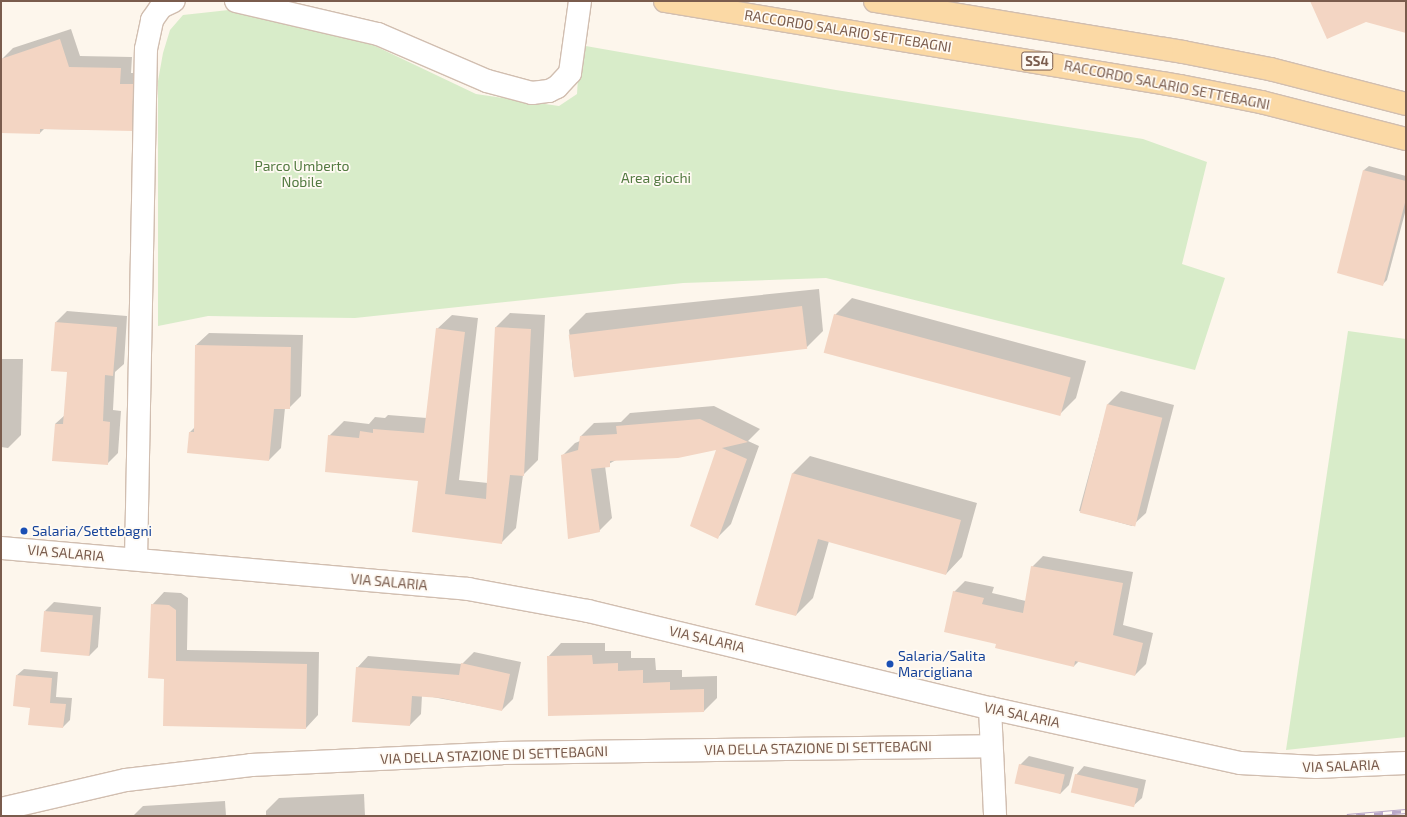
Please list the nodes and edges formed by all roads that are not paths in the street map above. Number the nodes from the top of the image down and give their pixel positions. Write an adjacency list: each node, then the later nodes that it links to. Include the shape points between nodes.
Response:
1 (174, 1): 9 (street, via 161,7 152,20 146,49)
2 (236, 1): 3 (street, via 378,34 487,81 532,93 558,87 570,73)
3 (580, 1)
4 (665, 1): 7 (main road, RACCORDO SALARIO SETTEBAGNI / SS4, via 1180,86 1261,102)
5 (875, 1): 6 (main road, SS4, via 1183,52 1270,69)
6 (1406, 104)
7 (1406, 139)
8 (1, 548): 9 (street, VIA SALARIA)
9 (136, 559): 10 (street, VIA SALARIA, via 461,588 529,599)
10 (990, 708): 11 (street); 12 (street, VIA SALARIA, via 1240,763 1309,767)
11 (991, 746): 13 (street, VIA DELLA STAZIONE DI SETTEBAGNI, via 502,753 251,765 126,780); 14 (street)
12 (1406, 763)
13 (1, 809)
14 (995, 816)

